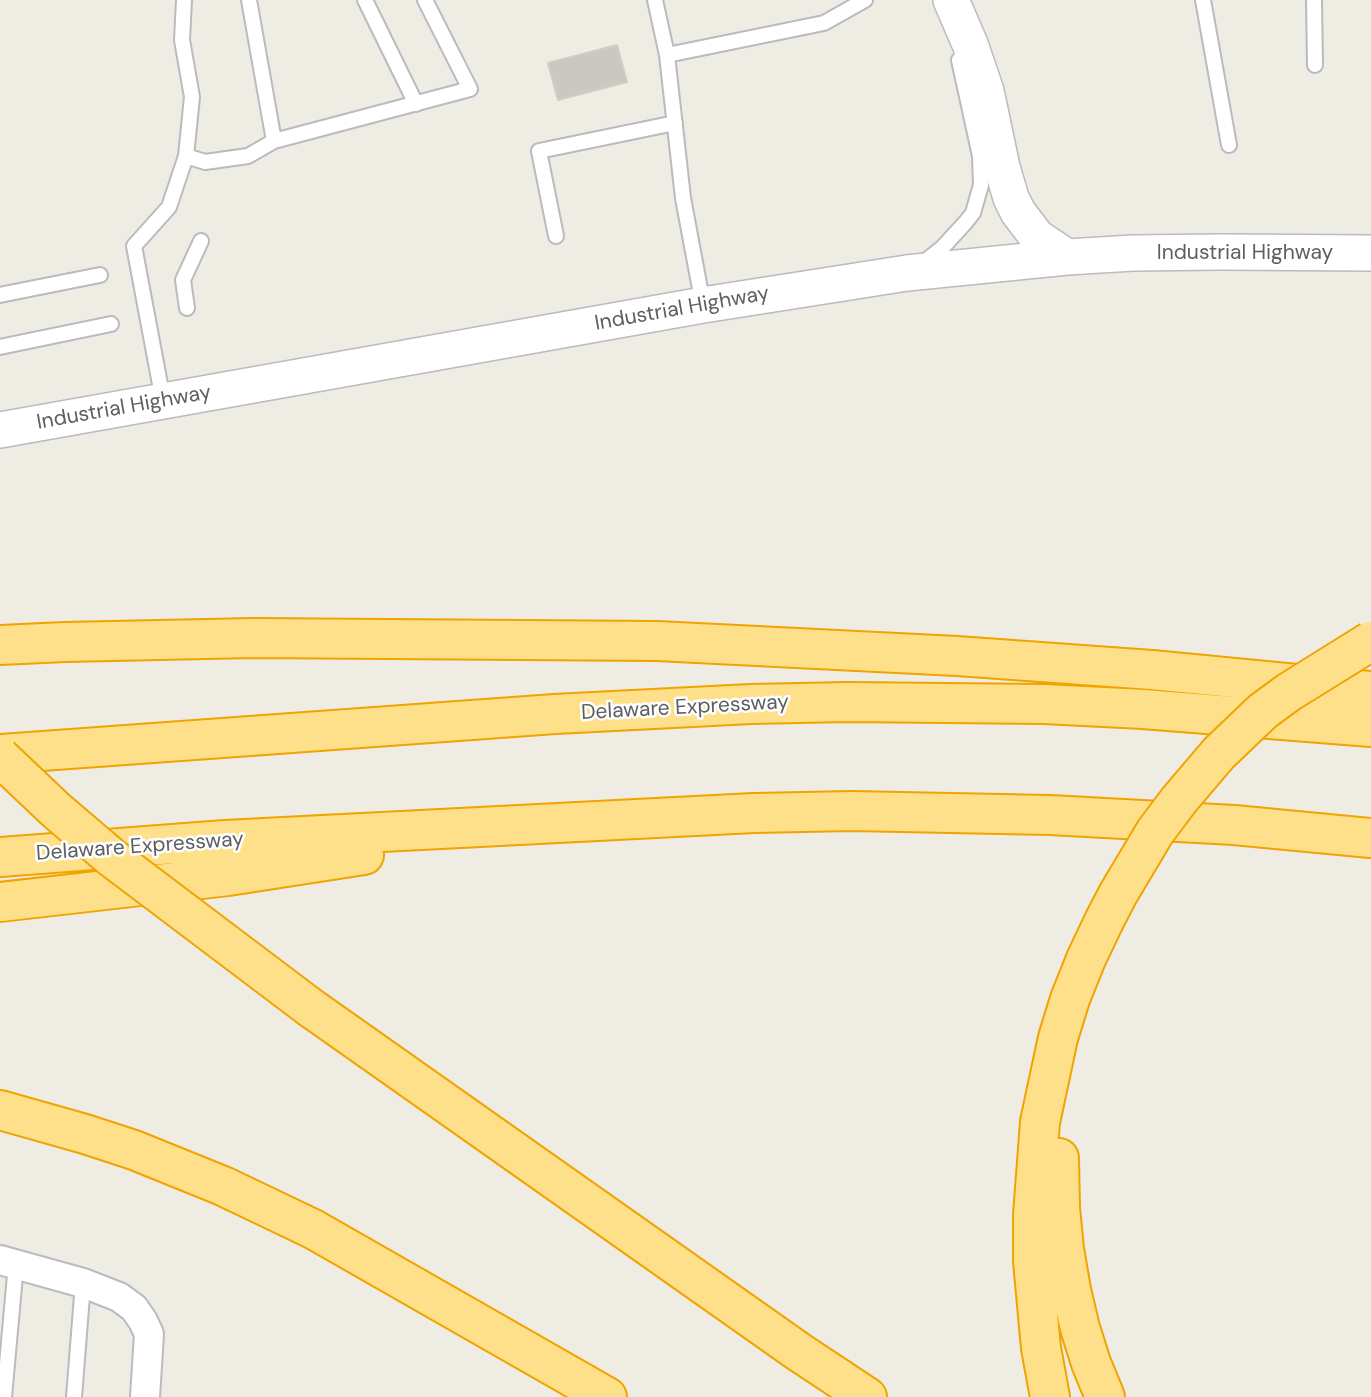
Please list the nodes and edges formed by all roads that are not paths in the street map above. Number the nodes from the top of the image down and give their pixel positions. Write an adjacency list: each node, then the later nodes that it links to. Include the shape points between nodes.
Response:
1 (184, 0): 16 (lane, via 181,40 192,97)
2 (249, 0): 14 (lane)
3 (365, 0): 12 (lane)
4 (425, 0): 12 (lane, via 470,89)
5 (655, 0): 10 (lane)
6 (865, 0): 10 (lane, via 824,23)
7 (949, 0): 20 (street, via 986,91 1011,198 1037,237); 21 (lane, via 980,156 981,185 973,213 961,229)
8 (1203, 0): 15 (lane)
9 (1314, 0): 11 (lane)
10 (667, 55): 13 (lane)
11 (1315, 65)
12 (416, 104): 14 (lane)
13 (675, 123): 17 (lane, via 539,151); 24 (lane)
14 (274, 141): 16 (lane, via 248,156 205,162)
15 (1229, 145)
16 (187, 156): 28 (lane, via 169,207 134,246)
17 (556, 236)
18 (201, 241): 25 (lane, via 183,280)
19 (1371, 253): 20 (street, Industrial Highway)
20 (1067, 257): 21 (street, Industrial Highway)
21 (907, 273): 24 (street, Industrial Highway)
22 (100, 275): 23 (lane)
23 (0, 295)
24 (703, 305): 28 (street, Industrial Highway)
25 (187, 308)
26 (111, 324): 27 (lane)
27 (0, 347)
28 (163, 400): 29 (street, Industrial Highway)
29 (0, 430)
30 (1371, 641): 40 (highway, bridge, via 1289,692 1219,753 1155,832 1134,866)
31 (0, 645): 33 (highway, via 253,638 657,641 957,656)
32 (1371, 648): 40 (highway, via 1290,707 1220,775)
33 (1371, 691)
34 (1371, 727): 35 (highway, Delaware Expressway, via 1044,704 751,704)
35 (0, 755): 51 (highway, bridge, via 111,857 311,1008)
36 (584, 822): 37 (highway, Delaware Expressway, via 754,813 953,812 1234,825); 38 (highway, Delaware Expressway, via 225,840); 39 (highway, via 228,876)
37 (1371, 838)
38 (0, 857)
39 (0, 901)
40 (1111, 924): 45 (highway, via 1086,959 1062,1025 1040,1122 1033,1261); 52 (highway, via 1074,1042 1060,1125 1059,1166 1071,1290)
41 (0, 1110): 42 (highway, via 85,1133 179,1167)
42 (357, 1254): 49 (highway); 50 (highway)
43 (8, 1262): 44 (street); 46 (lane)
44 (83, 1283): 47 (lane); 48 (street, via 119,1297 143,1321 149,1334)
45 (1050, 1395)
46 (4, 1397)
47 (74, 1397)
48 (145, 1397)
49 (567, 1397)
50 (607, 1397)
51 (867, 1397)
52 (1105, 1397)

